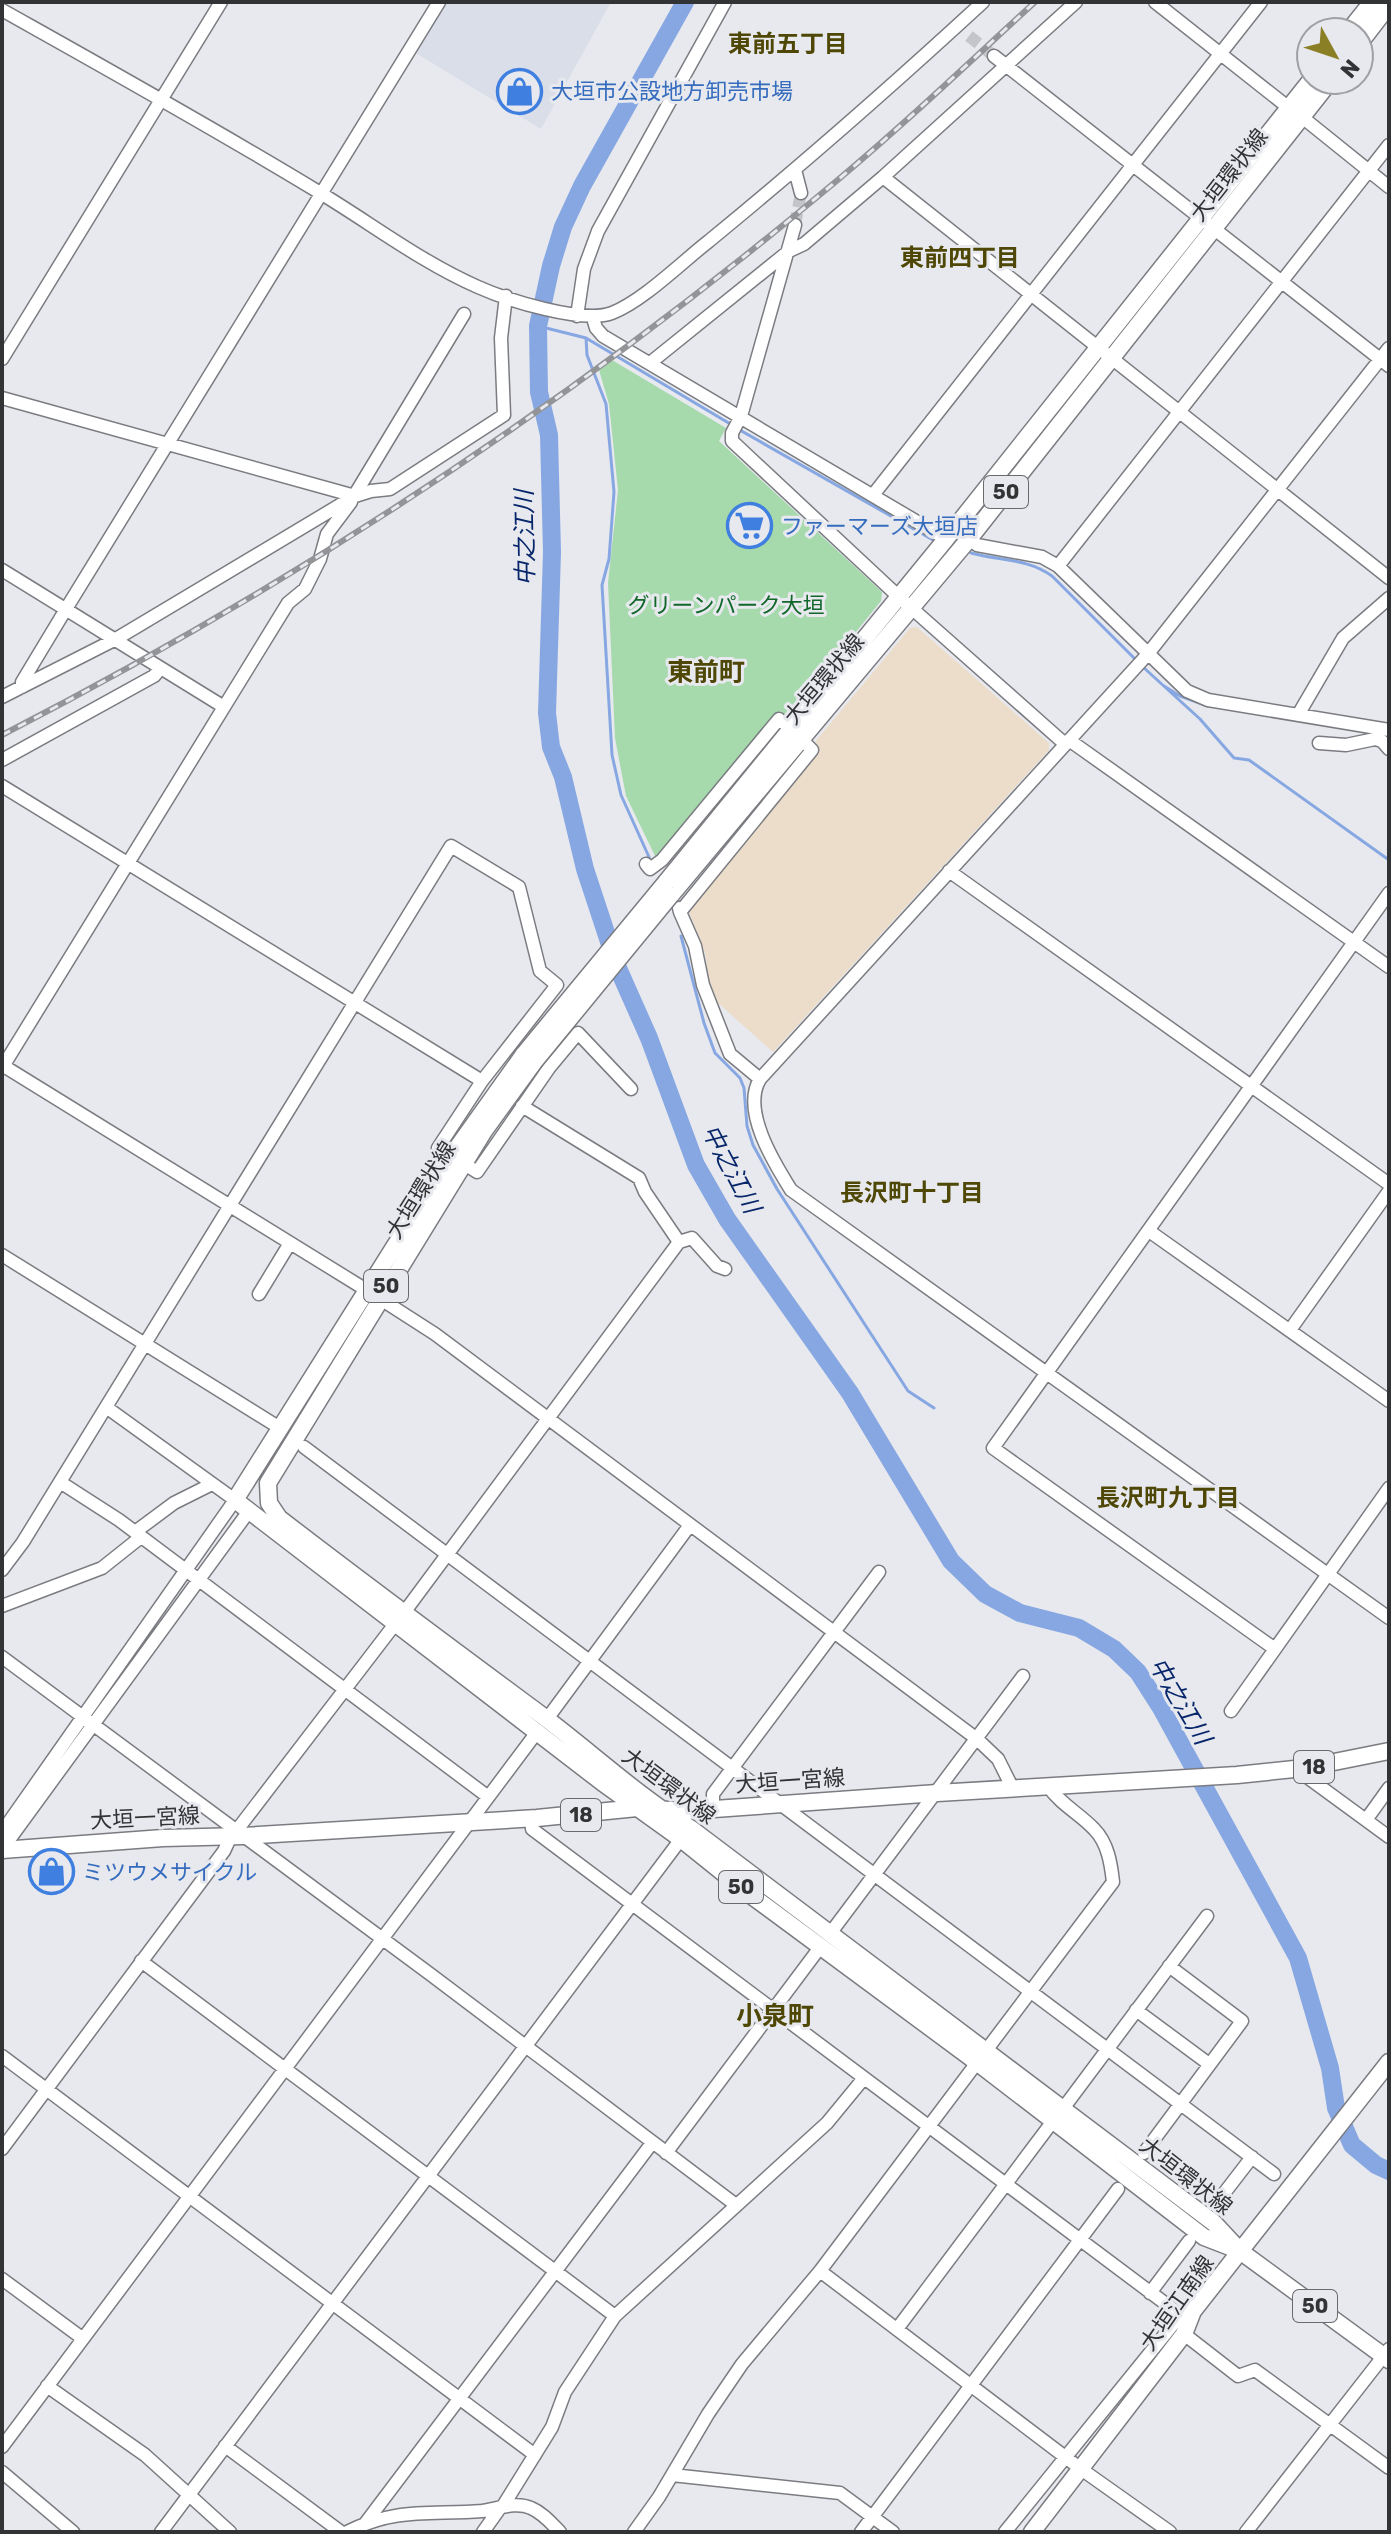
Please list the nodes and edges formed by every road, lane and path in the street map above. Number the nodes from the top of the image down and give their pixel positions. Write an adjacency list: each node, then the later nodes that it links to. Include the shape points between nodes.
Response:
1 (21, 2): 10 (street)
2 (221, 2): 19 (street)
3 (439, 2): 27 (street)
4 (725, 2): 37 (street, via 598,231)
5 (983, 2): 12 (street)
6 (1076, 2): 16 (street)
7 (1155, 2): 14 (street)
8 (1261, 2): 14 (street)
9 (1389, 5): 11 (main road)
10 (7, 12): 19 (street)
11 (1375, 23)
12 (958, 24): 13 (street); 23 (street)
13 (969, 36)
14 (1221, 54): 20 (street); 22 (street)
15 (994, 56): 16 (street)
16 (1005, 66): 22 (street); 25 (street)
17 (1304, 96): 20 (main road, 大垣環状線 / 50)
18 (1314, 96): 20 (main road, 大垣環状線 / 50)
19 (160, 100): 27 (street); 41 (street)
20 (1296, 112): 24 (street); 29 (main road, 大垣環状線 / 50); 31 (main road, 大垣環状線 / 50)
21 (1389, 145): 24 (street)
22 (1134, 166): 29 (street); 34 (street)
23 (795, 170): 28 (street); 38 (street, via 630,303)
24 (1368, 171): 26 (street); 33 (street)
25 (883, 177): 32 (street); 34 (street)
26 (1389, 187)
27 (321, 193): 35 (street, via 447,272); 47 (street)
28 (801, 193)
29 (1200, 218): 31 (street); 40 (main road, 大垣環状線 / 50)
30 (795, 225): 32 (street)
31 (1214, 230): 33 (street); 40 (main road, 大垣環状線 / 50)
32 (789, 251): 42 (street); 46 (street)
33 (1281, 282): 43 (street); 45 (street)
34 (1031, 296): 40 (street); 49 (street)
35 (510, 298): 37 (street); 50 (street, via 501,338 504,415 390,489)
36 (464, 314): 50 (street)
37 (575, 316): 38 (street)
38 (593, 318): 42 (street, via 603,336)
39 (1389, 348): 43 (street)
40 (1104, 354): 45 (street); 51 (main road, 大垣環状線 / 50); 52 (main road, 大垣環状線 / 50)
41 (2, 359)
42 (650, 363): 46 (street)
43 (1384, 363): 48 (street)
44 (2, 398): 47 (street)
45 (1179, 412): 48 (street); 53 (street)
46 (739, 418): 49 (street); 56 (street, via 732,441)
47 (168, 444): 50 (street); 59 (street)
48 (1277, 489): 55 (street); 61 (street)
49 (873, 495): 51 (street)
50 (354, 496): 60 (street); 65 (street, via 327,534 305,589 288,603)
51 (946, 539): 56 (main road, 大垣環状線 / 50)
52 (969, 539): 53 (street); 58 (main road, 大垣環状線 / 50)
53 (1058, 566): 61 (street)
54 (2, 570): 59 (street)
55 (1389, 578)
56 (899, 597): 58 (street); 68 (main road, 大垣環状線 / 50)
57 (1389, 598): 66 (street, via 1343,638)
58 (912, 608): 68 (main road, 大垣環状線 / 50); 69 (street)
59 (66, 609): 60 (street); 63 (street)
60 (116, 639): 62 (street); 63 (street)
61 (1147, 655): 66 (street, via 1187,691 1208,700); 69 (street)
62 (160, 669): 65 (street); 72 (street)
63 (22, 687): 64 (street)
64 (2, 697)
65 (224, 707): 74 (street)
66 (1298, 715): 67 (street)
67 (1389, 730)
68 (796, 735): 75 (street, via 779,719 662,860 650,869); 78 (main road, 大垣環状線 / 50); 78 (street, via 812,750)
69 (1067, 742): 76 (street); 79 (street)
70 (1319, 743): 71 (street, via 1375,739)
71 (1389, 749)
72 (2, 760)
73 (2, 786): 74 (street)
74 (127, 863): 81 (street); 82 (street)
75 (646, 864)
76 (949, 871): 83 (street); 85 (street)
77 (1389, 893): 79 (street)
78 (674, 899): 83 (street, via 730,1054); 88 (main road, 大垣環状線 / 50, bridge, via 529,1058)
79 (1354, 942): 80 (street); 85 (street)
80 (1389, 967)
81 (354, 1004): 84 (street); 84 (street, via 451,846 519,887 540,971 557,985); 91 (street)
82 (2, 1066): 91 (street)
83 (760, 1079): 101 (street, via 755,1087 757,1117 767,1151 791,1190)
84 (482, 1081): 88 (street, via 438,1148)
85 (1251, 1088): 89 (street); 92 (street)
86 (631, 1089): 87 (street, via 578,1033)
87 (522, 1106): 88 (street, via 477,1172); 93 (street, via 639,1178)
88 (458, 1159): 98 (main road, 大垣環状線 / 50)
89 (1389, 1184)
90 (1389, 1191): 99 (street)
91 (230, 1206): 94 (street); 100 (street)
92 (1149, 1231): 99 (street); 101 (street)
93 (679, 1242): 96 (street, via 692,1238); 104 (street)
94 (290, 1243): 97 (street); 98 (street)
95 (2, 1255): 100 (street)
96 (725, 1269)
97 (259, 1294)
98 (374, 1294): 104 (street); 105 (main road, 大垣環状線 / 50); 108 (main road, 大垣環状線 / 50)
99 (1290, 1330): 102 (street)
100 (145, 1343): 103 (street); 105 (street)
101 (1046, 1375): 119 (street); 125 (street, via 993,1448)
102 (1389, 1401)
103 (106, 1407): 107 (street); 109 (street)
104 (548, 1418): 113 (street); 115 (street)
105 (280, 1428): 111 (main road, 大垣環状線 / 50)
106 (304, 1447): 115 (street)
107 (60, 1482): 114 (street); 116 (street)
108 (268, 1483): 111 (main road, 50); 112 (main road, via 269,1503)
109 (212, 1484): 111 (street); 114 (street, via 174,1503)
110 (1389, 1488): 119 (street)
111 (242, 1506): 112 (main road, 50); 117 (street); 120 (street); 123 (main road, 大垣環状線 / 50)
112 (279, 1518): 123 (main road, 大垣環状線 / 50)
113 (690, 1525): 124 (street); 127 (street)
114 (138, 1535): 117 (street); 121 (street, via 102,1568)
115 (446, 1554): 123 (street); 127 (street)
116 (2, 1570)
117 (185, 1570): 120 (street); 131 (street)
118 (879, 1572): 124 (street)
119 (1328, 1574): 122 (street); 125 (street)
120 (198, 1579): 129 (street); 132 (street)
121 (2, 1606)
122 (1389, 1618)
123 (399, 1619): 129 (street); 133 (main road, 大垣環状線 / 50)
124 (834, 1631): 134 (street); 136 (street)
125 (1275, 1649): 130 (street)
126 (2, 1657): 131 (street)
127 (590, 1661): 133 (street); 136 (street)
128 (1023, 1676): 134 (street)
129 (345, 1688): 142 (street); 150 (street)
130 (1231, 1711)
131 (81, 1717): 132 (street); 153 (street, via 8,1823)
132 (94, 1726): 150 (street); 153 (street)
133 (542, 1726): 142 (street); 144 (main road, 大垣環状線 / 50); 146 (main road, 大垣環状線 / 50)
134 (977, 1739): 140 (street, via 998,1759); 141 (street)
135 (1389, 1751): 137 (main road, 大垣一宮線 / 18)
136 (732, 1767): 143 (street); 145 (street, via 713,1794)
137 (1304, 1768): 138 (main road, 大垣一宮線 / 18); 148 (street, via 1307,1777)
138 (1048, 1786): 140 (main road, 大垣一宮線 / 18); 161 (street, via 1096,1830 1113,1882)
139 (1389, 1788): 148 (street)
140 (1013, 1789): 141 (main road, 大垣一宮線 / 18)
141 (937, 1793): 143 (main road, 大垣一宮線 / 18); 154 (street)
142 (487, 1796): 149 (street)
143 (779, 1804): 145 (main road, 大垣一宮線 / 18); 154 (street)
144 (637, 1808): 146 (main road, 大垣一宮線 / 18); 147 (main road, 大垣一宮線 / 18); 152 (main road, 大垣環状線 / 50)
145 (713, 1809): 146 (main road, 大垣一宮線 / 18)
146 (660, 1810): 158 (main road, 大垣環状線 / 50, via 690,1828)
147 (531, 1819): 149 (main road, 大垣一宮線 / 18); 155 (street, via 532,1829)
148 (1366, 1820): 151 (street)
149 (467, 1823): 150 (main road, 大垣一宮線 / 18); 157 (street)
150 (237, 1834): 153 (main road, 大垣一宮線 / 18); 157 (street); 159 (street)
151 (1389, 1837)
152 (681, 1839): 155 (street); 158 (main road, 大垣環状線 / 50)
153 (2, 1848)
154 (873, 1874): 158 (street); 161 (street)
155 (631, 1903): 162 (street); 164 (street)
156 (1207, 1916): 160 (street)
157 (381, 1940): 164 (street); 170 (street)
158 (825, 1940): 162 (street); 167 (main road, 大垣環状線 / 50)
159 (141, 1961): 170 (street); 172 (street)
160 (1169, 1966): 163 (street); 169 (street, via 1242,2021)
161 (1031, 1991): 165 (street); 167 (street)
162 (773, 2009): 171 (street); 178 (street)
163 (1136, 2010): 165 (street); 169 (street)
164 (525, 2046): 176 (street); 182 (street)
165 (1107, 2050): 173 (street); 174 (street)
166 (2, 2056): 172 (street)
167 (982, 2058): 174 (main road, 大垣環状線 / 50); 175 (street)
168 (1389, 2062): 190 (main road, 大垣江南線)
169 (1209, 2064): 173 (street)
170 (285, 2067): 182 (street); 185 (street)
171 (864, 2078): 175 (street); 186 (street, via 827,2123)
172 (47, 2089): 177 (street); 185 (street)
173 (1180, 2104): 179 (street); 180 (street)
174 (1058, 2115): 183 (street); 190 (main road, 大垣環状線 / 50, via 1204,2237)
175 (929, 2127): 183 (street); 192 (street)
176 (652, 2143): 178 (street); 191 (street)
177 (2, 2149)
178 (666, 2153): 186 (street)
179 (1144, 2153)
180 (1252, 2157): 181 (street); 187 (street)
181 (1274, 2174)
182 (428, 2175): 191 (street); 195 (street)
183 (1006, 2184): 188 (street); 198 (street)
184 (1118, 2189): 188 (street)
185 (189, 2195): 195 (street); 200 (street)
186 (736, 2205): 197 (street)
187 (1215, 2205)
188 (1080, 2239): 194 (street); 202 (street)
189 (1189, 2241): 194 (street)
190 (1240, 2251): 196 (main road, 大垣江南線); 201 (main road, 大垣環状線 / 50)
191 (554, 2270): 197 (street); 204 (street)
192 (820, 2271): 198 (street); 213 (street, via 742,2364)
193 (2, 2279): 200 (street)
194 (1150, 2293): 196 (street)
195 (333, 2302): 204 (street); 206 (street)
196 (1187, 2314): 199 (main road, 大垣江南線); 209 (street)
197 (615, 2316): 208 (street, via 565,2392)
198 (897, 2329): 202 (street)
199 (1184, 2334): 205 (street, via 1238,2376 1255,2370); 211 (main road, 大垣江南線)
200 (82, 2338): 203 (street)
201 (1387, 2355): 205 (street)
202 (971, 2384): 209 (street); 216 (street)
203 (47, 2386): 207 (street); 214 (street, via 145,2455)
204 (460, 2397): 208 (street); 217 (street)
205 (1331, 2424): 210 (street); 230 (street)
206 (225, 2446): 214 (street); 221 (street)
207 (2, 2447)
208 (535, 2455): 215 (street)
209 (1065, 2456): 211 (street); 227 (street)
210 (1389, 2468)
211 (1081, 2469): 228 (main road, 大垣江南線); 229 (street)
212 (2, 2472): 218 (street)
213 (672, 2475): 216 (street, via 840,2493); 224 (street)
214 (188, 2494): 219 (street); 220 (street)
215 (501, 2507): 217 (street, via 416,2512); 222 (street); 223 (street, via 530,2507)
216 (872, 2517): 225 (street); 226 (street)
217 (364, 2525): 221 (street)
218 (73, 2532)
219 (161, 2532)
220 (230, 2532)
221 (344, 2532)
222 (483, 2532)
223 (560, 2532)
224 (634, 2532)
225 (861, 2532)
226 (893, 2532)
227 (1005, 2532)
228 (1032, 2532)
229 (1170, 2532)
230 (1246, 2532)

